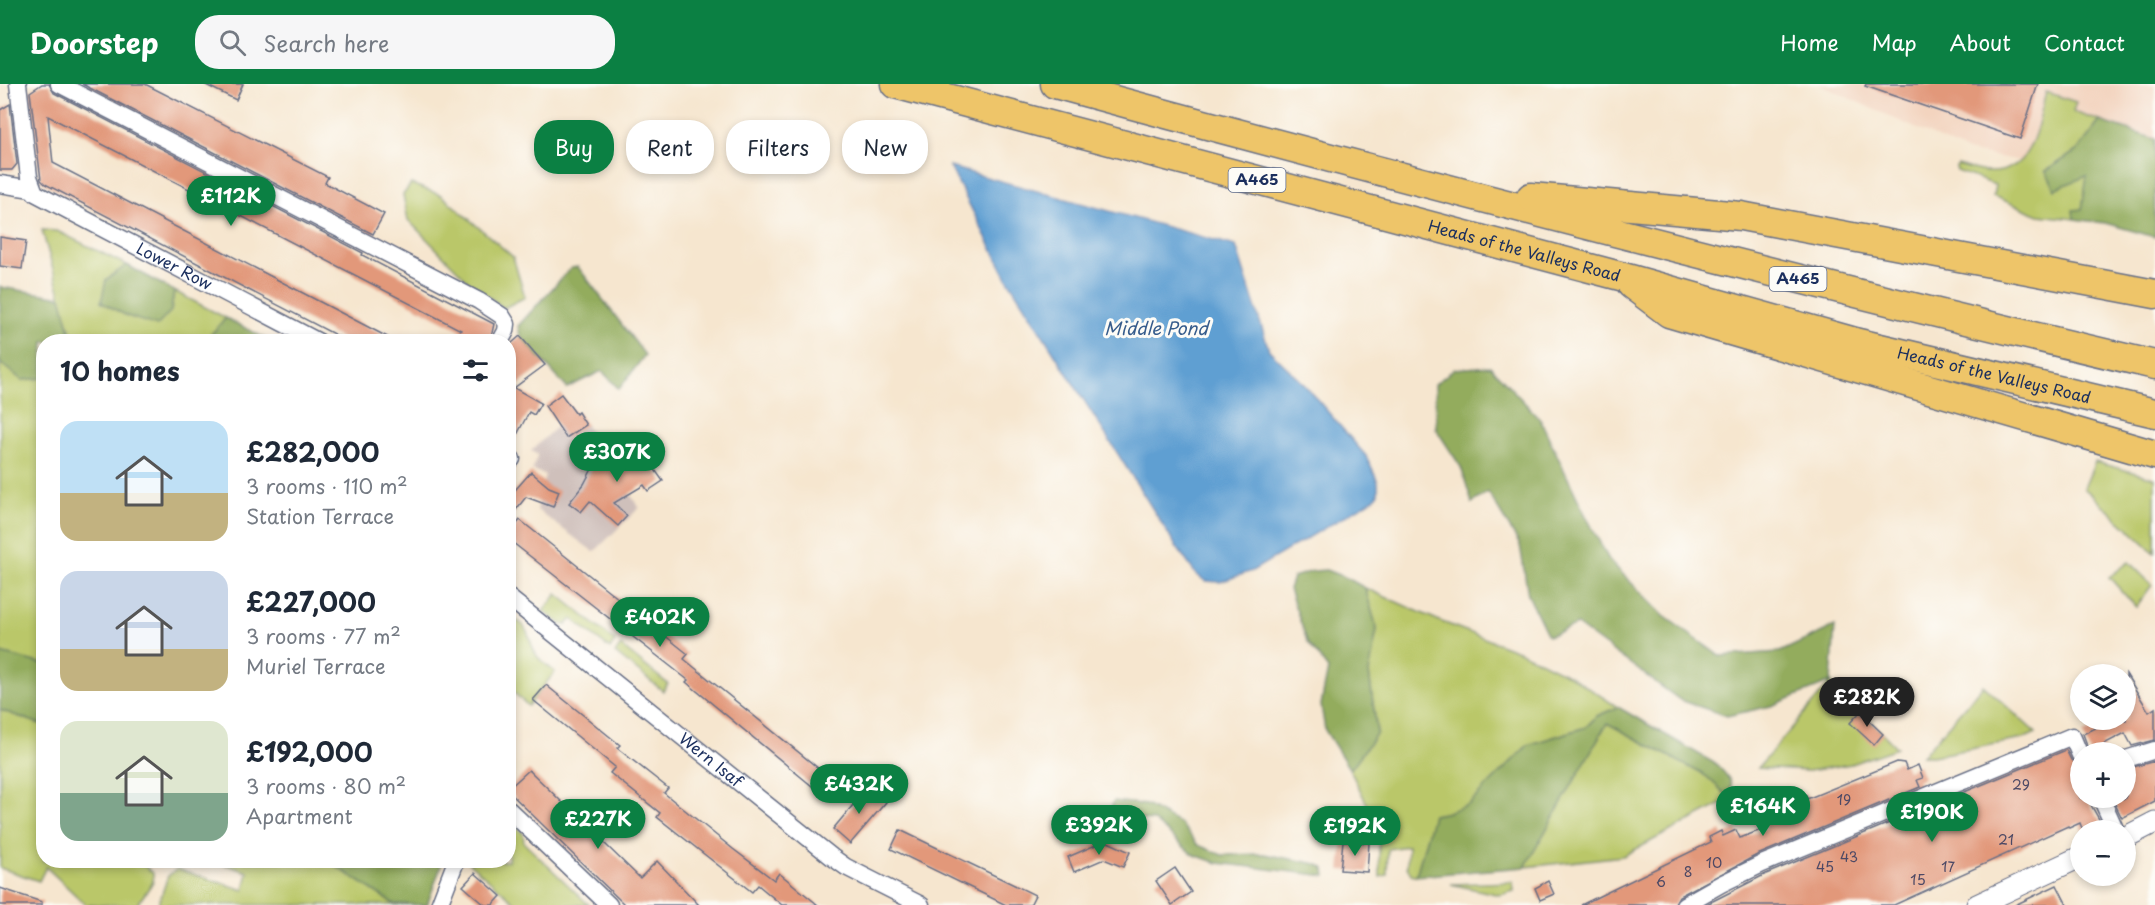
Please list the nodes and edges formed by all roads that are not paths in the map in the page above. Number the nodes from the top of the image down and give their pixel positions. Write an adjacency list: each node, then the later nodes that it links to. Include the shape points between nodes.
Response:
1 (18, 84): 6 (street)
2 (59, 84): 11 (street, via 479,301 502,316 507,324)
3 (895, 84): 8 (highway, Heads of the Valleys Road / A465)
4 (1055, 84): 7 (highway, A465)
5 (0, 184): 6 (street)
6 (33, 189): 10 (street, Lower Row, via 42,198)
7 (1443, 189): 9 (highway, via 1741,216); 12 (highway, A465)
8 (1620, 276): 13 (highway, Heads of the Valleys Road / A465, via 1855,342); 14 (highway, via 1669,313)
9 (2155, 294)
10 (304, 334)
11 (504, 334)
12 (2155, 365)
13 (2155, 413)
14 (2155, 455)
15 (516, 603): 26 (street, Wern Isaf, via 832,857)
16 (2075, 742): 27 (street, via 2072,736 1762,864)
17 (2155, 750): 18 (street)
18 (2136, 756)
19 (516, 817): 25 (street)
20 (2155, 822): 21 (street)
21 (2136, 832)
22 (2070, 862): 28 (street)
23 (453, 868): 24 (street)
24 (439, 905)
25 (609, 905)
26 (921, 905)
27 (1684, 905)
28 (1977, 905)

